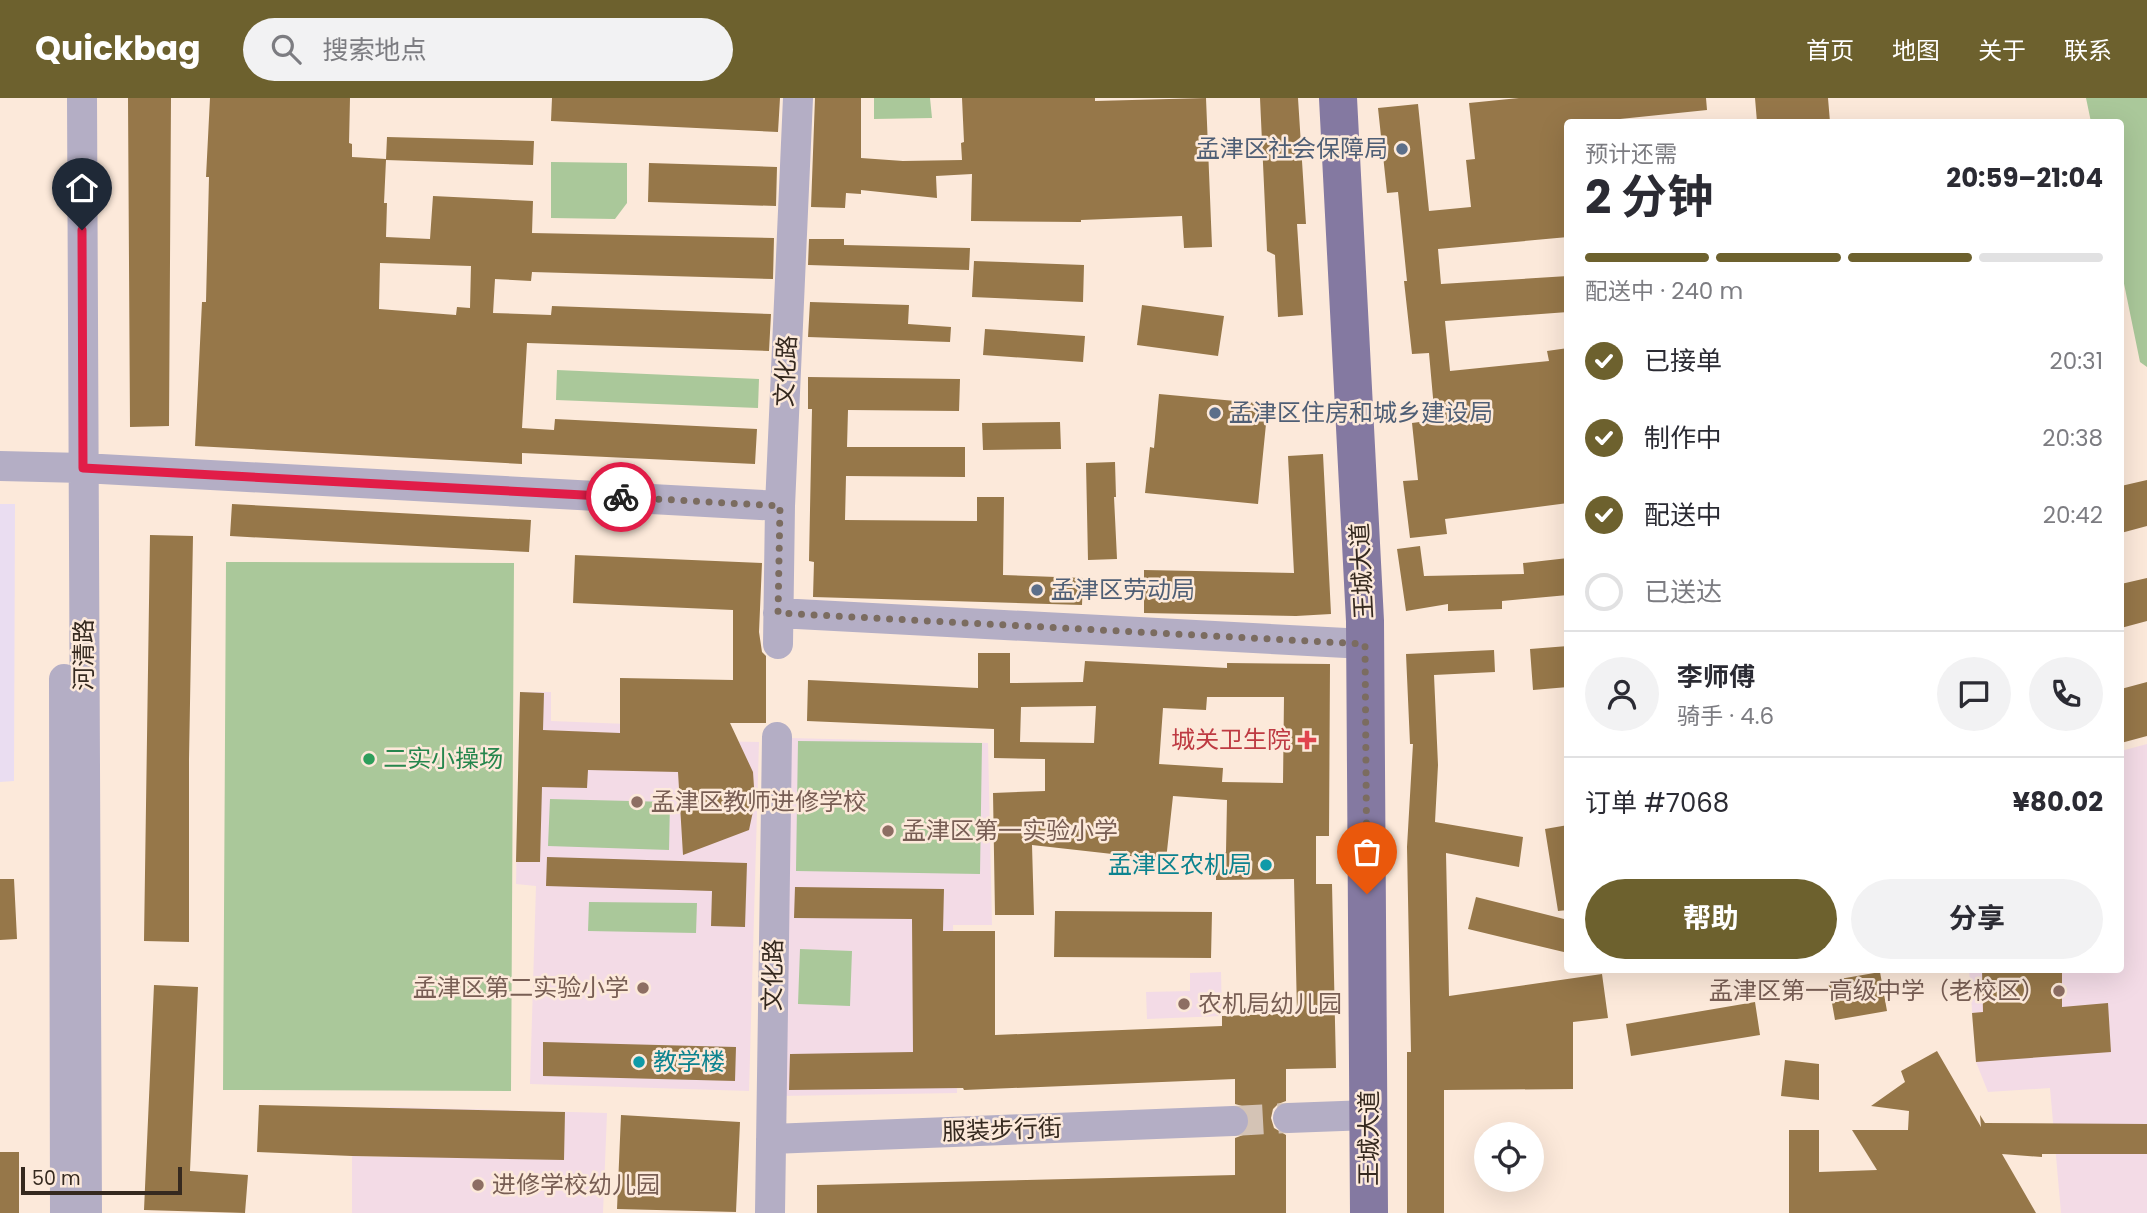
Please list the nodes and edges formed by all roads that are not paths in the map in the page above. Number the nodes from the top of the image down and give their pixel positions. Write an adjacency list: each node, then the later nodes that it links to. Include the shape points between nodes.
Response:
1 (63, 98): 7 (street, 河清路)
2 (82, 98): 7 (street, 河清路)
3 (799, 98): 8 (street, 文化路)
4 (1323, 98): 11 (main road, 王城大道)
5 (1338, 98): 11 (main road, 王城大道)
6 (0, 466): 7 (street)
7 (74, 468): 8 (street); 17 (street, 河清路); 18 (street, 河清路)
8 (780, 506): 9 (street, 文化路)
9 (778, 613): 10 (street, 文化路); 11 (street)
10 (778, 644)
11 (1357, 644): 13 (main road, 王城大道); 20 (main road, 王城大道)
12 (777, 737): 16 (street, 文化路)
13 (1368, 1115): 14 (street); 21 (main road, 王城大道)
14 (1288, 1118)
15 (1233, 1121): 16 (street, 服装步行街)
16 (771, 1139): 19 (street, 文化路)
17 (65, 1213)
18 (87, 1213)
19 (770, 1213)
20 (1354, 1213)
21 (1369, 1213)

